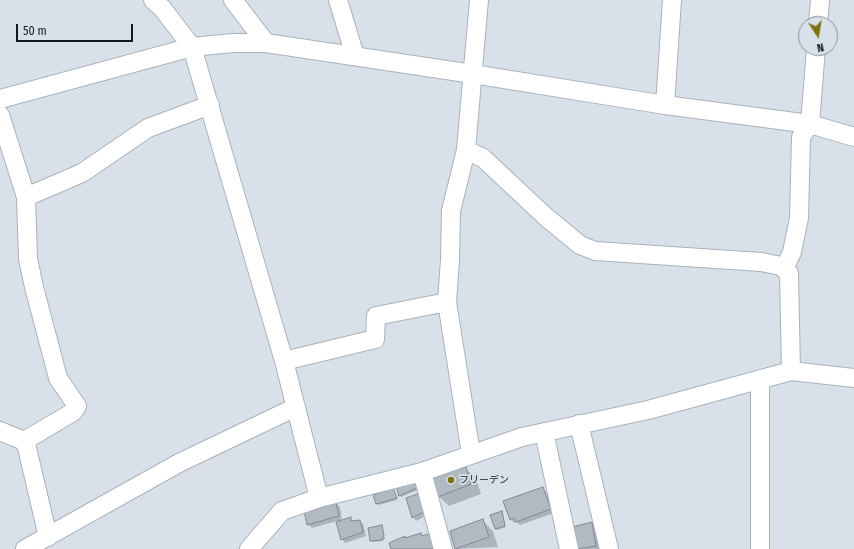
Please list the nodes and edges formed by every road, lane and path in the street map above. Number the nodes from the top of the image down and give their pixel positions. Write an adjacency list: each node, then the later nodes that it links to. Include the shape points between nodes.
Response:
1 (153, 0): 9 (street)
2 (233, 0): 8 (street)
3 (338, 0): 10 (street)
4 (480, 0): 12 (street)
5 (672, 0): 15 (street)
6 (820, 0): 7 (street)
7 (819, 16)
8 (266, 43): 9 (street); 10 (street)
9 (192, 47): 13 (street); 14 (street)
10 (355, 56): 12 (street)
11 (815, 56): 17 (street)
12 (473, 74): 15 (street); 19 (street)
13 (0, 99)
14 (210, 105): 20 (street, via 148,128 82,174); 23 (street)
15 (665, 105): 17 (street)
16 (0, 115): 20 (street)
17 (810, 124): 18 (street); 21 (street, via 801,137 799,218 792,252)
18 (854, 136)
19 (466, 150): 21 (street, via 483,158 546,217 580,244 595,251 761,262); 22 (street, via 451,211)
20 (26, 197): 31 (street, via 28,259 34,287 58,378 77,406 73,412)
21 (784, 268): 24 (street, via 789,273)
22 (447, 302): 23 (street, via 376,316 375,338); 32 (street)
23 (284, 361): 27 (street)
24 (791, 371): 25 (street); 26 (street)
25 (854, 378)
26 (760, 379): 28 (street, via 648,410); 41 (street)
27 (296, 407): 34 (street); 35 (street, via 179,463)
28 (579, 424): 30 (street); 40 (street)
29 (0, 431): 31 (street)
30 (544, 432): 32 (street); 39 (street)
31 (24, 440): 35 (street)
32 (471, 454): 33 (street)
33 (422, 472): 34 (street); 38 (street)
34 (319, 498): 37 (street, via 282,511)
35 (48, 536): 36 (street)
36 (25, 549)
37 (249, 549)
38 (443, 549)
39 (569, 549)
40 (609, 549)
41 (760, 549)

